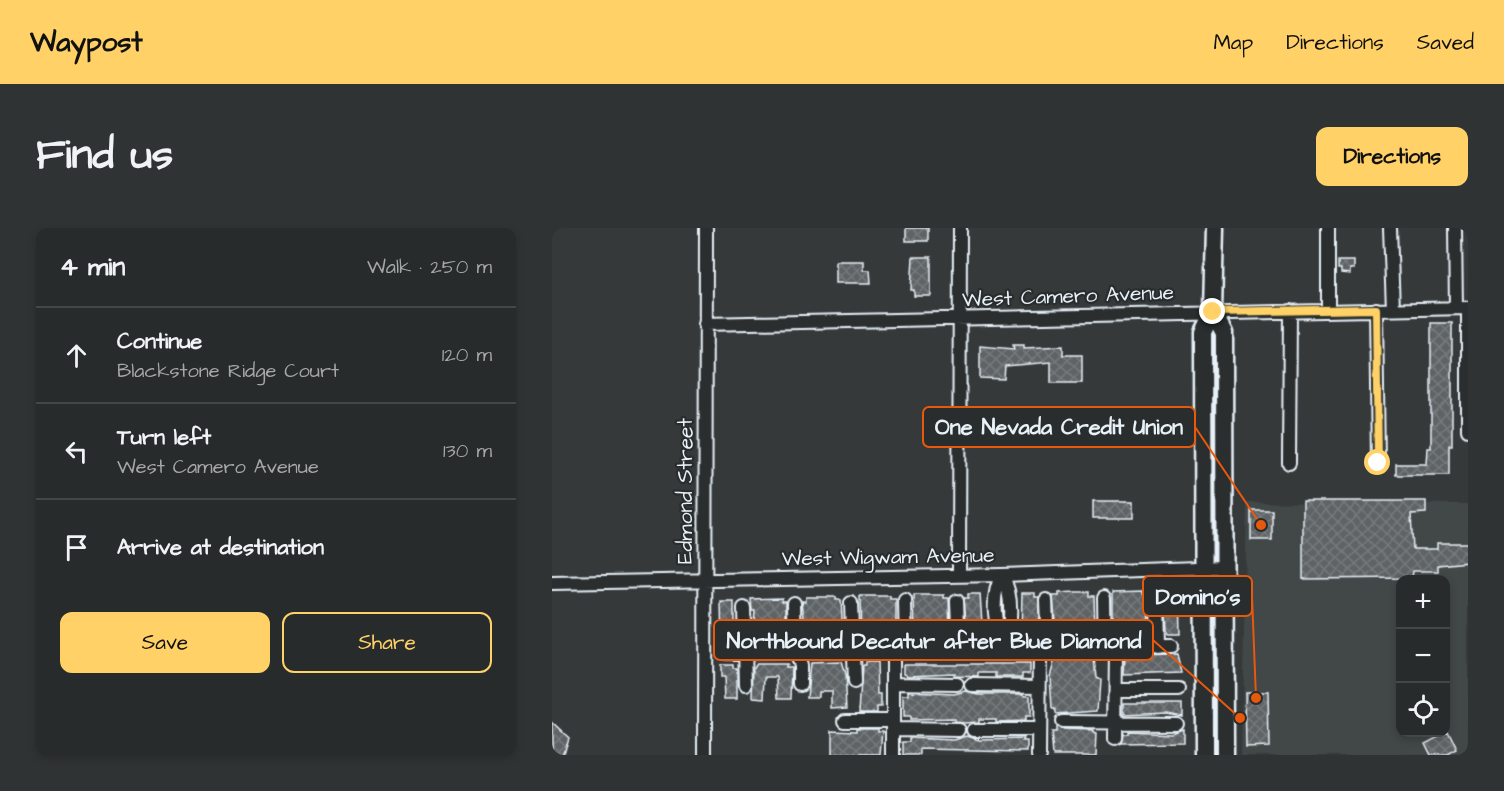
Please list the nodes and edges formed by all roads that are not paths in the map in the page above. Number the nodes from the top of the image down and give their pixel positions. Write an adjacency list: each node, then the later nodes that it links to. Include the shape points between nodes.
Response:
1 (706, 228): 14 (street, Edmond Street)
2 (960, 228): 13 (street)
3 (1215, 228): 12 (main road)
4 (1328, 228): 10 (street)
5 (1390, 228): 9 (street)
6 (1455, 228): 7 (street)
7 (1464, 308): 9 (street, West Camero Avenue); 15 (street)
8 (1376, 309): 9 (street, West Camero Avenue); 10 (street, West Camero Avenue); 17 (street)
9 (1393, 309)
10 (1328, 310): 11 (street, West Camero Avenue)
11 (1290, 311): 12 (street, West Camero Avenue); 16 (street)
12 (1213, 312): 13 (street, West Camero Avenue); 18 (main road, via 1224,333); 19 (main road, via 1203,332)
13 (960, 318): 14 (street, West Camero Avenue); 20 (street)
14 (705, 324): 22 (street, Edmond Street)
15 (1468, 430)
16 (1289, 463)
17 (1378, 463)
18 (1225, 567): 19 (street, West Wigwam Avenue); 66 (main road)
19 (1203, 568): 21 (street, West Wigwam Avenue); 65 (main road)
20 (959, 575): 21 (street, West Wigwam Avenue); 22 (street, West Wigwam Avenue)
21 (1002, 575): 35 (street, via 995,588 997,634)
22 (705, 580): 23 (street, West Wigwam Avenue); 62 (street, Edmond Street)
23 (552, 583)
24 (1104, 598): 34 (street)
25 (1157, 598): 33 (street)
26 (905, 600): 40 (street)
27 (1046, 600): 36 (street)
28 (957, 601): 37 (street)
29 (794, 603): 42 (street)
30 (851, 603): 38 (street)
31 (744, 608): 41 (street)
32 (1171, 646): 33 (street)
33 (1158, 647): 34 (street)
34 (1111, 648): 36 (street); 51 (street)
35 (1005, 649): 36 (street); 37 (street)
36 (1044, 649): 50 (street)
37 (958, 650): 40 (street)
38 (852, 651): 39 (street); 42 (street); 44 (street)
39 (893, 651): 40 (street); 45 (street)
40 (906, 651)
41 (746, 652): 42 (street); 43 (street); 48 (street)
42 (795, 652): 46 (street)
43 (726, 653)
44 (854, 683)
45 (893, 683): 47 (street); 57 (street)
46 (800, 684)
47 (957, 684)
48 (746, 685)
49 (972, 685): 50 (street)
50 (1039, 686): 60 (street)
51 (1116, 690): 52 (street); 55 (street)
52 (1179, 690)
53 (845, 720): 57 (street)
54 (1062, 722): 55 (street)
55 (1115, 722): 56 (street); 61 (street)
56 (1176, 723)
57 (893, 725): 58 (street); 63 (street)
58 (959, 730)
59 (974, 730): 60 (street)
60 (1039, 730): 64 (street)
61 (1115, 740)
62 (705, 755)
63 (893, 755)
64 (1039, 755)
65 (1203, 755)
66 (1225, 755)

